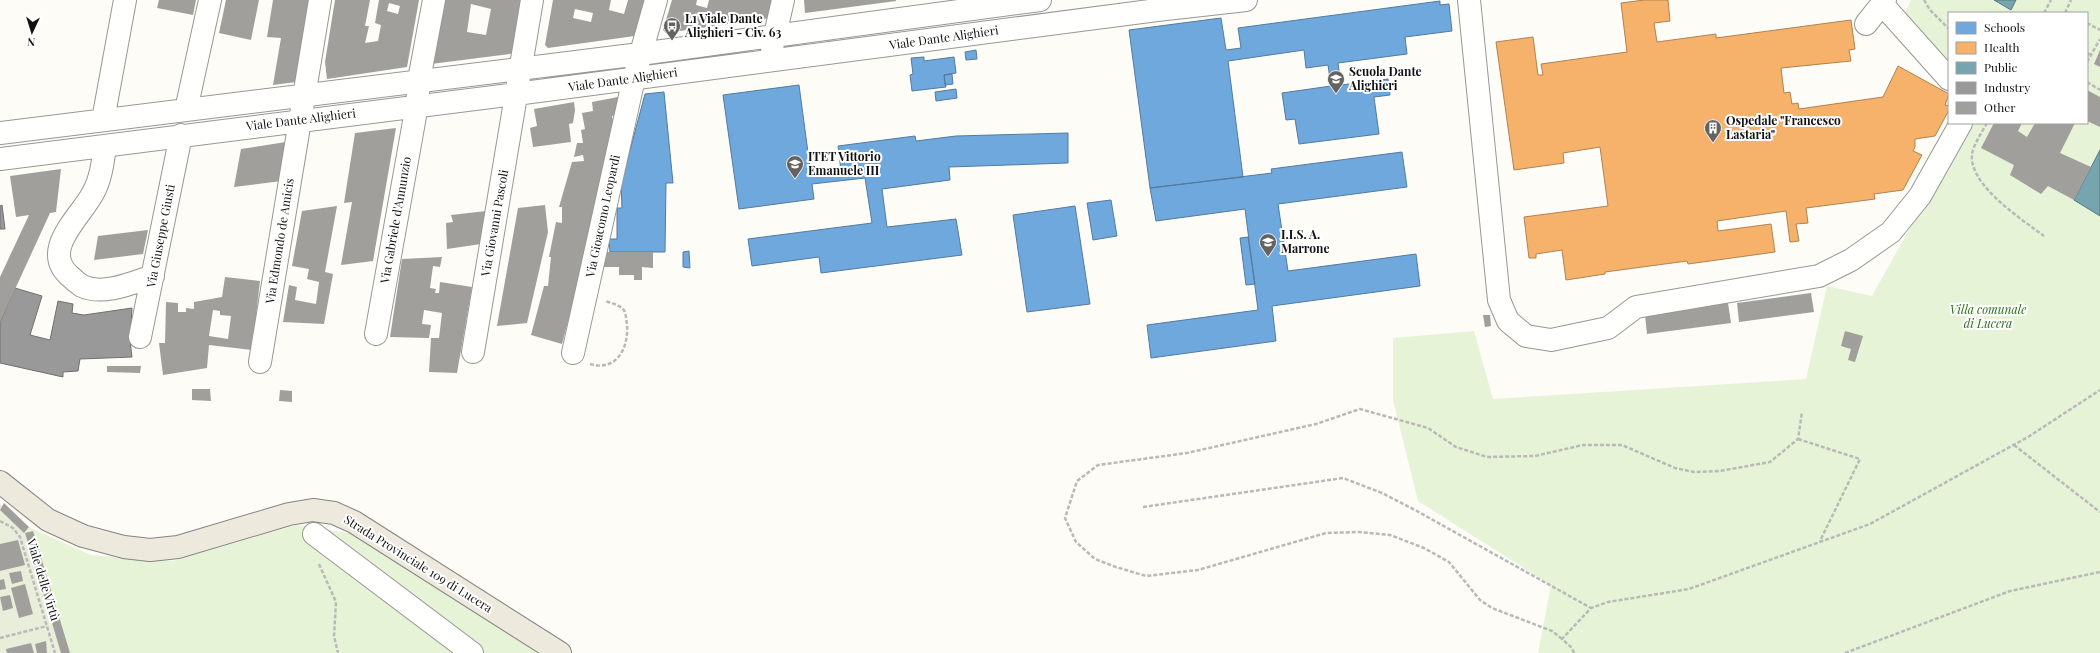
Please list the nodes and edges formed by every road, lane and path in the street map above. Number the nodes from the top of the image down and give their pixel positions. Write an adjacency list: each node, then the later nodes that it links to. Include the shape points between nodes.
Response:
1 (125, 0): 39 (street)
2 (210, 0): 38 (street)
3 (320, 0): 35 (street, Via Edmondo de Amicis)
4 (434, 0): 32 (street, Via Gabriele d'Annunzio)
5 (532, 0): 29 (street, Via Giovanni Pascoli)
6 (656, 0): 24 (street, Via Gioacomo Leopardi)
7 (783, 0): 22 (street)
8 (1040, 0): 22 (street, Viale Dante Alighieri)
9 (1246, 0): 15 (street, Viale Dante Alighieri)
10 (1469, 0): 41 (street, via 1499,300 1508,321 1526,336 1551,340 1577,336 1608,328 1636,307 1819,276 1851,260 1891,232 1920,196)
11 (1924, 0): 20 (path)
12 (2051, 0): 16 (path)
13 (2071, 0): 17 (path)
14 (1884, 2): 18 (street); 30 (street)
15 (1156, 5): 28 (street, Viale Dante Alighieri)
16 (2045, 12)
17 (2066, 12)
18 (1866, 24)
19 (2088, 24): 21 (path)
20 (1948, 28)
21 (2100, 30)
22 (775, 35): 24 (street, Viale Dante Alighieri); 28 (street)
23 (2100, 39): 26 (path)
24 (640, 54): 29 (street, Viale Dante Alighieri); 31 (street, Via Gioacomo Leopardi)
25 (2088, 54): 26 (path)
26 (2091, 55): 27 (path)
27 (2088, 60)
28 (770, 61): 31 (street, Viale Dante Alighieri)
29 (521, 68): 32 (street, Viale Dante Alighieri); 36 (street, Via Giovanni Pascoli)
30 (1948, 77)
31 (634, 78): 36 (street, Viale Dante Alighieri); 49 (street, Via Gioacomo Leopardi)
32 (418, 80): 35 (street, Viale Dante Alighieri); 37 (street, Via Gabriele d'Annunzio)
33 (2088, 83): 34 (path)
34 (2100, 90)
35 (303, 94): 38 (street, Viale Dante Alighieri); 40 (street, Via Edmondo de Amicis)
36 (516, 94): 37 (street, Viale Dante Alighieri); 52 (street, Via Giovanni Pascoli)
37 (417, 105): 40 (street, Viale Dante Alighieri); 50 (street, Via Gabriele d'Annunzio)
38 (186, 110): 39 (street, Viale Dante Alighieri)
39 (103, 120): 43 (street, Viale Dante Alighieri)
40 (299, 120): 44 (street, Viale Dante Alighieri); 54 (street, Via Edmondo de Amicis)
41 (1960, 124)
42 (1986, 124): 47 (path, via 1972,151 1974,169 1981,182 2009,210)
43 (0, 133)
44 (181, 135): 45 (street, Viale Dante Alighieri); 48 (street, Via Giuseppe Giusti)
45 (105, 146): 46 (street, Viale Dante Alighieri); 48 (street, via 101,172 93,193 69,226 58,253 64,272 82,286 98,289 117,288)
46 (0, 159)
47 (2044, 236)
48 (153, 276): 51 (street, Via Giuseppe Giusti)
49 (586, 296): 53 (street, Via Gioacomo Leopardi); 53 (path, via 615,304 623,309 628,333 624,351 618,358 605,364 593,365 582,361)
50 (376, 334)
51 (140, 337)
52 (473, 352)
53 (573, 353)
54 (260, 362)
55 (2100, 390): 58 (path)
56 (1802, 412): 57 (path)
57 (1798, 439): 64 (path, via 1860,459); 69 (path, via 1770,462 1720,471 1694,472 1675,468 1622,445 1583,445 1535,456 1487,457 1456,447 1428,428 1360,409 1316,424 1187,453 1098,465 1077,481 1065,518 1076,542 1095,559 1146,576 1198,570 1326,533 1359,532 1390,536 1424,548 1449,562 1480,600 1492,608 1552,631)
58 (2014, 445): 61 (path); 64 (path, via 1870,524)
59 (0, 482): 73 (main road, Strada Provinciale 109 di Lucera, via 48,520 83,536 124,547 150,550 178,547 289,514 313,510 334,513 354,522)
60 (1143, 507): 66 (path, via 1344,478 1415,510)
61 (2100, 512)
62 (1, 521): 67 (path, Viale delle Virtù, via 13,528 20,537)
63 (314, 534): 71 (path, via 319,566 336,602 334,636); 72 (street)
64 (1820, 541): 66 (path, via 1689,589 1608,602)
65 (2100, 572): 75 (path, via 2010,591)
66 (1591, 608): 69 (path)
67 (47, 626): 68 (path); 70 (path, Viale delle Virtù)
68 (0, 638)
69 (1562, 639): 74 (path)
70 (55, 653)
71 (338, 653)
72 (472, 653)
73 (560, 653)
74 (1574, 653)
75 (1845, 653)

